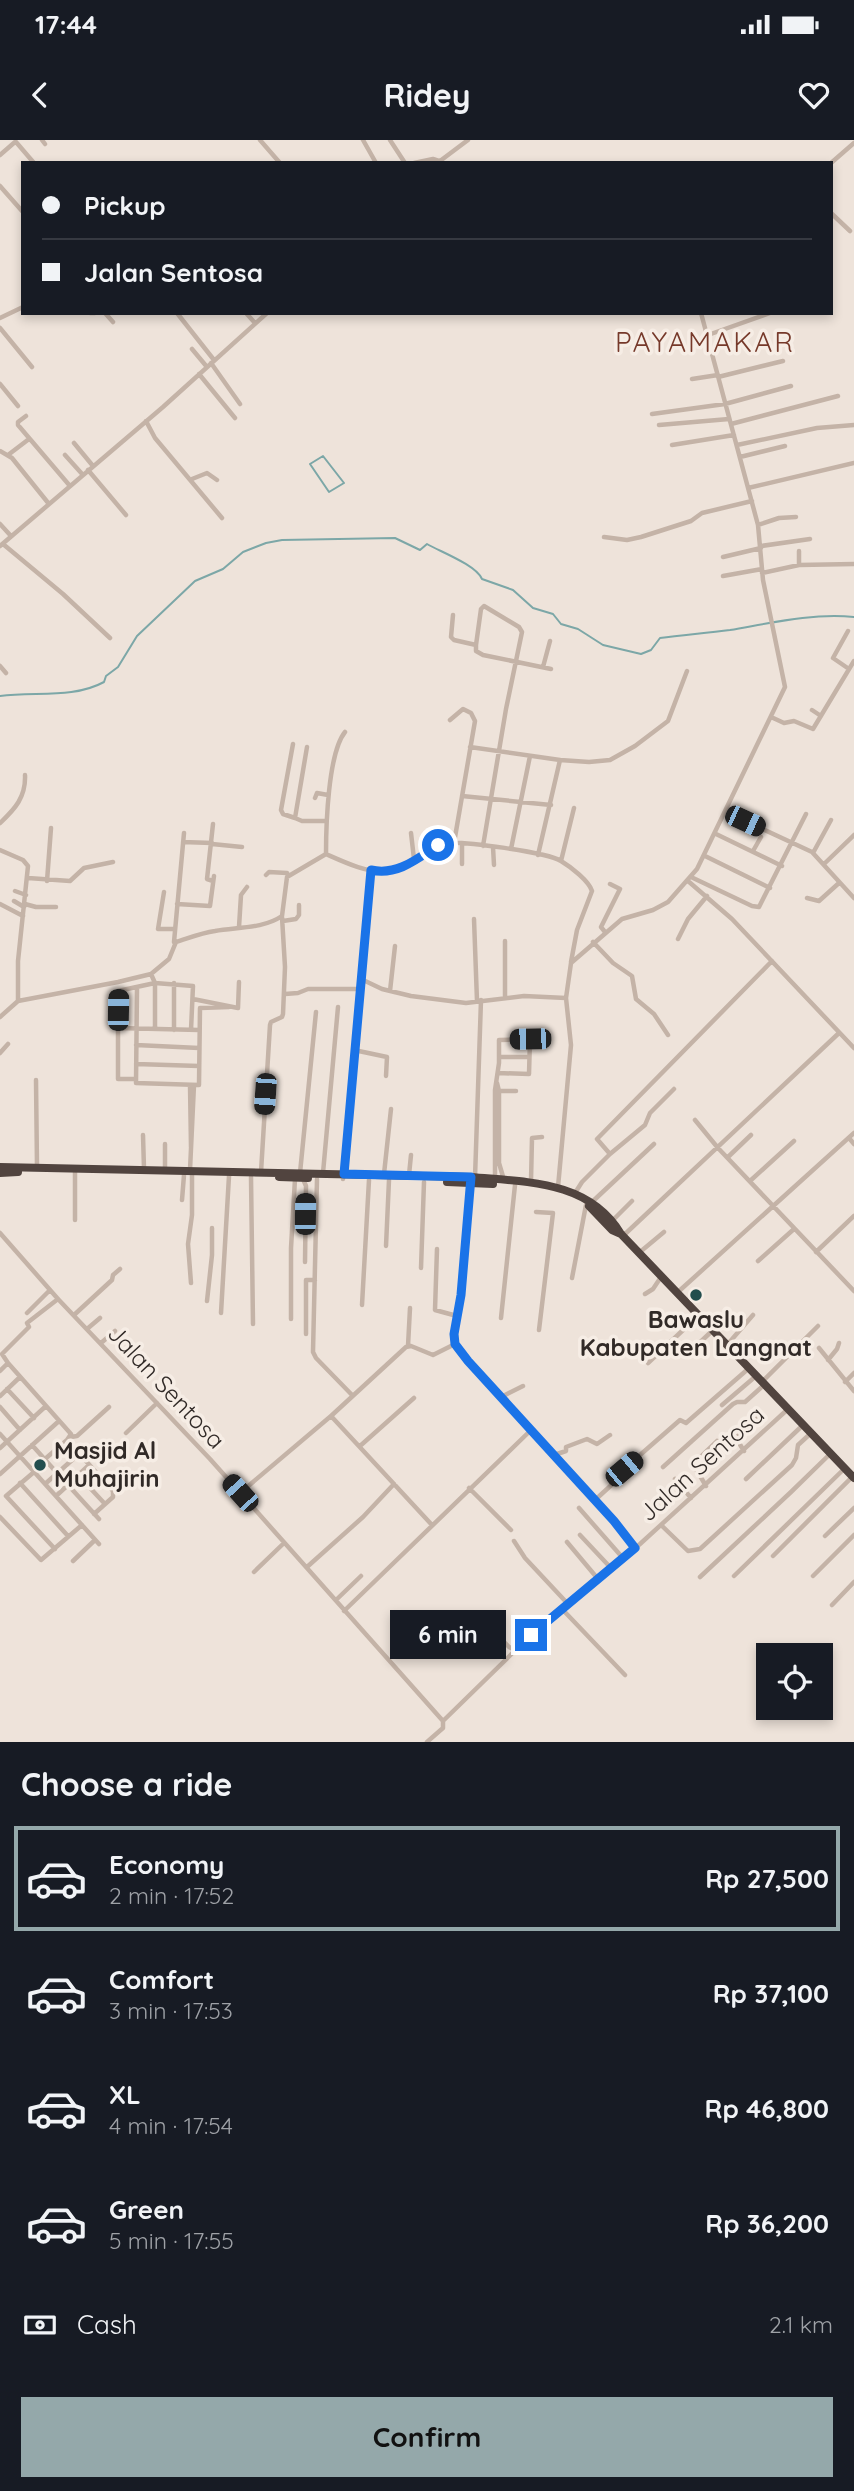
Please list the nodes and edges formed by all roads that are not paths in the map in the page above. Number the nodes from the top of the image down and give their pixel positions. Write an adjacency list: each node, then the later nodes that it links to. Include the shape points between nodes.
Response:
1 (260, 140): 9 (street)
2 (363, 140): 10 (street)
3 (390, 140): 11 (street)
4 (468, 140): 12 (street)
5 (17, 141): 7 (street); 8 (street)
6 (854, 143): 13 (street)
7 (0, 155)
8 (32, 161)
9 (278, 161)
10 (375, 161)
11 (404, 161)
12 (443, 161)
13 (833, 161)
14 (0, 186): 15 (street)
15 (21, 210)
16 (833, 215): 17 (street)
17 (850, 231)
18 (21, 308): 25 (street)
19 (107, 315): 26 (street)
20 (181, 315): 32 (street)
21 (248, 315): 27 (street)
22 (265, 315): 27 (street)
23 (703, 315): 29 (street)
24 (764, 315): 29 (street)
25 (0, 318)
26 (113, 322)
27 (255, 323): 32 (street)
28 (0, 328): 33 (street)
29 (708, 335): 35 (street)
30 (192, 349): 32 (street)
31 (783, 360): 35 (street)
32 (211, 363): 34 (street); 40 (street)
33 (32, 367)
34 (199, 374): 45 (street); 46 (street)
35 (718, 376): 36 (street); 41 (street)
36 (692, 379)
37 (0, 384): 42 (street)
38 (791, 386): 41 (street)
39 (838, 396): 47 (street)
40 (240, 404)
41 (725, 404): 43 (street); 47 (street)
42 (18, 406)
43 (652, 414)
44 (26, 416): 51 (street, via 18,423)
45 (235, 418)
46 (146, 421): 61 (street); 64 (street, via 155,438)
47 (730, 421): 48 (street); 50 (street)
48 (659, 425)
49 (854, 425): 54 (street)
50 (734, 435): 53 (street); 54 (street)
51 (29, 439): 57 (street); 66 (street)
52 (74, 443): 61 (street)
53 (672, 445)
54 (737, 445): 59 (street)
55 (785, 446): 59 (street)
56 (0, 451): 57 (street)
57 (8, 455): 69 (street)
58 (65, 455): 63 (street)
59 (740, 457): 67 (street)
60 (854, 463): 67 (street)
61 (93, 466): 62 (street)
62 (88, 470): 63 (street); 70 (street)
63 (83, 475): 66 (street)
64 (192, 478): 65 (street, via 207,472); 72 (street)
65 (217, 480)
66 (70, 486): 69 (street)
67 (748, 488): 68 (street)
68 (752, 502): 74 (street); 76 (street, via 702,513 641,537)
69 (49, 504): 75 (street)
70 (126, 515)
71 (796, 517): 74 (street)
72 (222, 518)
73 (0, 524): 75 (street)
74 (758, 525): 79 (street)
75 (11, 536): 78 (street)
76 (604, 537)
77 (810, 539): 79 (street)
78 (1, 545): 88 (street)
79 (761, 547): 81 (street); 84 (street)
80 (799, 551): 83 (street)
81 (723, 557)
82 (854, 564): 83 (street)
83 (799, 565): 84 (street)
84 (762, 571): 85 (street); 101 (street, via 785,683)
85 (723, 576)
86 (453, 615): 90 (street, via 452,639)
87 (848, 631): 96 (street, via 833,658)
88 (110, 638)
89 (550, 641): 94 (street)
90 (476, 645): 91 (street, via 483,655); 91 (street, via 484,606 521,628)
91 (516, 661): 94 (street); 107 (street)
92 (854, 661): 96 (street)
93 (0, 666): 98 (street)
94 (543, 667): 95 (street)
95 (551, 668)
96 (849, 670): 100 (street)
97 (687, 671): 109 (street, via 668,721 648,737 610,760)
98 (6, 673)
99 (812, 710): 100 (street)
100 (821, 716): 101 (street, via 811,729)
101 (771, 717): 118 (street)
102 (450, 720): 106 (street, via 463,709 474,717)
103 (345, 732): 111 (street)
104 (293, 744): 120 (street, via 281,810)
105 (307, 747): 120 (street)
106 (470, 747): 107 (street); 112 (street)
107 (500, 751): 108 (street); 114 (street)
108 (530, 756): 109 (street); 115 (street)
109 (561, 760): 116 (street)
110 (25, 775): 123 (street, via 22,799)
111 (328, 795): 113 (street, via 317,793); 122 (street)
112 (463, 796): 114 (street); 135 (street)
113 (315, 798)
114 (491, 799): 115 (street); 138 (street)
115 (521, 802): 116 (street); 141 (street)
116 (551, 805): 146 (street)
117 (574, 808): 149 (street)
118 (726, 812): 129 (street); 136 (street)
119 (806, 814): 136 (street)
120 (295, 818): 122 (street)
121 (831, 820): 144 (street)
122 (327, 821): 145 (street)
123 (0, 823)
124 (213, 824): 134 (street)
125 (51, 828): 160 (street)
126 (184, 833): 133 (street)
127 (411, 833): 148 (street)
128 (195, 834): 132 (street)
129 (716, 834): 143 (street); 147 (street)
130 (854, 835): 152 (street)
131 (761, 837): 143 (street)
132 (194, 841): 133 (street); 134 (street)
133 (183, 842): 173 (street)
134 (212, 843): 139 (street); 173 (street, via 207,878 214,879 211,905)
135 (454, 843): 137 (street); 148 (street, via 441,844)
136 (793, 843): 144 (street); 154 (street)
137 (462, 844): 138 (street); 151 (street)
138 (483, 846): 140 (street)
139 (242, 847)
140 (494, 847): 141 (street); 153 (street)
141 (511, 849): 146 (street)
142 (0, 850): 158 (street, via 26,863)
143 (753, 852): 154 (street)
144 (813, 853): 152 (street)
145 (326, 854): 155 (street); 157 (street)
146 (538, 855): 149 (street)
147 (705, 856): 159 (street); 164 (street)
148 (414, 860): 155 (street, via 397,871)
149 (561, 861): 189 (street, via 592,891)
150 (113, 862): 160 (street, via 83,868 70,881)
151 (462, 864)
152 (824, 864): 161 (street)
153 (494, 865)
154 (782, 866): 164 (street)
155 (371, 870): 191 (street)
156 (265, 875): 157 (street)
157 (288, 875): 178 (street)
158 (27, 878): 160 (street); 167 (street)
159 (690, 879): 164 (street, via 757,908); 168 (street); 182 (street, via 663,906 622,919)
160 (47, 881)
161 (839, 883): 169 (street, via 819,901); 170 (street)
162 (610, 884): 182 (street, via 620,889 602,926)
163 (247, 887): 180 (street, via 241,895)
164 (771, 887)
165 (15, 891): 167 (street)
166 (164, 892): 181 (street, via 158,929)
167 (26, 895): 174 (street)
168 (707, 897): 183 (street); 188 (street)
169 (807, 898)
170 (854, 898)
171 (14, 901): 174 (street)
172 (0, 904): 177 (street)
173 (177, 904): 181 (street)
174 (24, 905): 176 (street); 177 (street)
175 (299, 905): 178 (street, via 296,919)
176 (56, 907)
177 (23, 916): 203 (street)
178 (282, 919): 180 (street); 198 (street)
179 (474, 919): 202 (street)
180 (239, 927): 186 (street)
181 (174, 929): 186 (street)
182 (606, 932): 185 (street)
183 (678, 939)
184 (505, 941): 199 (street)
185 (593, 942): 189 (street); 217 (street, via 632,976 636,999)
186 (174, 943): 190 (street, via 169,959)
187 (395, 946): 197 (street)
188 (772, 961): 216 (street); 249 (street, via 597,1139)
189 (571, 963): 200 (street)
190 (151, 974): 193 (street); 203 (street)
191 (361, 979): 196 (street); 197 (street)
192 (239, 982): 205 (street, via 238,1008)
193 (155, 983): 194 (street); 195 (street); 212 (street)
194 (174, 983): 201 (street, via 193,986); 213 (street)
195 (137, 988): 210 (street, via 118,991); 211 (street)
196 (360, 989): 198 (street); 222 (street)
197 (390, 991): 202 (street, via 466,1003)
198 (285, 994): 257 (street, via 282,1017 270,1025)
199 (505, 998): 200 (street); 202 (street)
200 (566, 998): 275 (street, via 572,1045)
201 (192, 999): 205 (street); 214 (street)
202 (479, 1000): 267 (street)
203 (18, 1001): 207 (street)
204 (0, 1004): 207 (street)
205 (229, 1007): 215 (street, via 200,1008)
206 (338, 1007): 262 (street)
207 (7, 1010): 209 (street)
208 (316, 1012): 261 (street)
209 (0, 1017)
210 (118, 1028): 211 (street); 230 (street, via 118,1079)
211 (136, 1028): 212 (street); 219 (street)
212 (155, 1029): 213 (street)
213 (174, 1030): 214 (street)
214 (191, 1030): 215 (street)
215 (199, 1030): 220 (street)
216 (839, 1033): 221 (street); 248 (street)
217 (668, 1035)
218 (8, 1044): 223 (street)
219 (136, 1045): 220 (street); 226 (street)
220 (199, 1048): 227 (street)
221 (854, 1048)
222 (354, 1049): 229 (street, via 387,1057); 263 (street)
223 (0, 1053)
224 (499, 1057): 225 (street); 225 (street, via 499,1040 530,1039); 228 (street)
225 (529, 1057): 228 (street, via 529,1073)
226 (136, 1065): 227 (street); 230 (street)
227 (199, 1066): 233 (street, via 199,1085)
228 (498, 1073): 232 (street)
229 (386, 1076)
230 (135, 1079): 233 (street, via 136,1083)
231 (36, 1080): 253 (street)
232 (497, 1082): 235 (street); 268 (street)
233 (192, 1085): 259 (street)
234 (674, 1089): 249 (street, via 650,1113 645,1125)
235 (499, 1090): 236 (street); 270 (street, via 499,1163)
236 (516, 1091)
237 (391, 1109): 266 (street)
238 (695, 1120): 248 (street)
239 (854, 1133): 243 (street)
240 (144, 1135): 254 (street)
241 (751, 1135): 251 (street)
242 (542, 1137): 271 (street, via 532,1138)
243 (849, 1138): 247 (street); 280 (street)
244 (794, 1142): 272 (street)
245 (165, 1144): 255 (street)
246 (654, 1144): 279 (street)
247 (854, 1144)
248 (718, 1148): 251 (street); 289 (street)
249 (610, 1154): 276 (street)
250 (411, 1155): 264 (street)
251 (728, 1157): 272 (street)
252 (0, 1167): 253 (highway)
253 (37, 1167): 254 (highway)
254 (144, 1169): 255 (highway)
255 (165, 1170): 259 (highway)
256 (75, 1172): 258 (highway); 259 (highway); 283 (street)
257 (261, 1172): 259 (highway); 261 (highway)
258 (0, 1173)
259 (189, 1173): 260 (highway); 277 (street); 301 (street)
260 (229, 1176): 265 (highway); 310 (street)
261 (299, 1176): 262 (highway); 265 (highway); 295 (street, via 306,1186); 318 (street, via 291,1248)
262 (320, 1176): 263 (highway); 300 (street)
263 (343, 1176): 266 (highway); 269 (highway)
264 (409, 1176): 266 (highway); 267 (highway)
265 (251, 1177): 319 (street)
266 (386, 1178): 269 (highway); 273 (highway); 290 (street)
267 (472, 1179): 268 (highway); 273 (highway); 274 (highway); 314 (street)
268 (495, 1179): 270 (highway)
269 (369, 1180): 308 (street)
270 (504, 1180): 271 (highway)
271 (531, 1181): 275 (highway)
272 (750, 1181): 280 (street)
273 (424, 1182): 296 (street)
274 (515, 1185): 279 (highway, via 558,1190); 317 (street)
275 (558, 1187): 276 (highway)
276 (575, 1193): 279 (highway)
277 (182, 1200)
278 (632, 1201): 284 (street)
279 (589, 1203): 284 (highway); 289 (highway); 299 (street)
280 (773, 1205): 286 (street); 304 (street)
281 (536, 1212): 322 (street, via 553,1213)
282 (854, 1216): 293 (street)
283 (75, 1220)
284 (613, 1220): 289 (highway)
285 (212, 1228): 307 (street)
286 (794, 1229): 293 (street); 294 (street)
287 (664, 1231): 292 (street)
288 (0, 1233): 302 (street, Jalan Sentosa)
289 (622, 1235): 292 (highway)
290 (386, 1246)
291 (437, 1249): 314 (street, via 435,1310)
292 (639, 1252): 298 (highway)
293 (816, 1252): 303 (street)
294 (758, 1261)
295 (305, 1262)
296 (421, 1268)
297 (120, 1269): 312 (street)
298 (662, 1277): 304 (highway); 305 (street)
299 (572, 1278)
300 (315, 1280): 325 (street, via 306,1280); 346 (street, via 314,1355)
301 (191, 1283)
302 (50, 1290): 306 (street, Jalan Sentosa); 311 (street)
303 (854, 1291)
304 (677, 1293): 315 (highway)
305 (645, 1294)
306 (58, 1299): 312 (street, Jalan Sentosa); 334 (street, via 27,1323 29,1327 2,1354)
307 (207, 1301)
308 (362, 1305)
309 (410, 1308): 330 (street)
310 (221, 1312)
311 (27, 1313)
312 (74, 1315): 321 (street, Jalan Sentosa)
313 (753, 1315): 329 (street)
314 (457, 1316): 328 (street)
315 (698, 1316): 324 (highway); 335 (street)
316 (100, 1318): 321 (street)
317 (502, 1318)
318 (291, 1319)
319 (253, 1324)
320 (818, 1326): 340 (street)
321 (87, 1329): 326 (street, Jalan Sentosa)
322 (539, 1330)
323 (114, 1331): 326 (street)
324 (712, 1331): 329 (highway); 331 (street)
325 (306, 1334)
326 (101, 1343): 349 (street, Jalan Sentosa)
327 (839, 1343): 333 (street)
328 (455, 1344): 330 (street, via 433,1354); 347 (street)
329 (726, 1345): 336 (highway)
330 (408, 1346): 346 (street)
331 (694, 1348)
332 (819, 1348): 333 (street)
333 (828, 1360): 341 (street)
334 (8, 1363): 337 (street); 339 (street)
335 (648, 1363)
336 (748, 1369): 340 (highway); 397 (street, via 686,1423 680,1420 667,1431)
337 (0, 1371)
338 (854, 1373): 341 (street)
339 (20, 1377): 343 (street); 351 (street)
340 (760, 1381): 350 (street); 354 (highway); 379 (street, via 746,1402 733,1404)
341 (845, 1382): 344 (street)
342 (523, 1386): 347 (street)
343 (8, 1388): 345 (street); 357 (street)
344 (854, 1391)
345 (0, 1396)
346 (353, 1396): 356 (street)
347 (500, 1397): 361 (street)
348 (414, 1398): 370 (street)
349 (157, 1404): 362 (street); 394 (street, Jalan Sentosa)
350 (722, 1405)
351 (46, 1406): 357 (street); 358 (street)
352 (108, 1406): 366 (street, via 77,1436)
353 (0, 1407): 360 (street)
354 (788, 1409): 359 (highway); 372 (street, Jalan Sentosa)
355 (762, 1414): 372 (street, via 736,1438)
356 (331, 1416): 370 (street); 394 (street)
357 (34, 1418): 360 (street)
358 (59, 1421): 366 (street); 369 (street)
359 (803, 1425): 363 (highway); 387 (street)
360 (20, 1430): 368 (street)
361 (531, 1430): 375 (street); 393 (street)
362 (126, 1433)
363 (811, 1433): 374 (highway); 406 (street, via 798,1445 792,1465 700,1549 688,1551)
364 (0, 1434): 368 (street)
365 (610, 1435): 375 (street, via 597,1444 587,1439)
366 (69, 1438): 373 (street); 377 (street)
367 (717, 1441): 392 (street, via 693,1464)
368 (7, 1442): 371 (street); 376 (street)
369 (32, 1446): 376 (street); 377 (street)
370 (360, 1446): 390 (street)
371 (0, 1448)
372 (744, 1451): 392 (street, Jalan Sentosa)
373 (80, 1453): 378 (street); 382 (street)
374 (830, 1454): 380 (highway); 426 (street)
375 (554, 1455): 397 (street)
376 (20, 1456): 381 (street); 383 (street)
377 (45, 1459): 382 (street)
378 (89, 1465): 384 (street); 398 (street, via 114,1493)
379 (663, 1468)
380 (844, 1468): 385 (highway); 424 (street)
381 (34, 1472): 388 (street); 389 (street)
382 (57, 1473): 389 (street)
383 (0, 1474)
384 (78, 1475): 391 (street); 398 (street)
385 (854, 1477): 418 (street)
386 (674, 1479): 396 (street)
387 (746, 1479)
388 (20, 1483): 410 (street); 416 (street, via 6,1496)
389 (45, 1484): 395 (street)
390 (394, 1484): 405 (street); 420 (street)
391 (68, 1485): 395 (street); 401 (street)
392 (706, 1486): 396 (street, Jalan Sentosa)
393 (469, 1488): 405 (street); 407 (street)
394 (240, 1493): 414 (street, Jalan Sentosa)
395 (56, 1496): 404 (street)
396 (691, 1498): 406 (street, Jalan Sentosa)
397 (595, 1500): 415 (street)
398 (105, 1503): 401 (street)
399 (579, 1508): 417 (street)
400 (854, 1508): 411 (street)
401 (94, 1514): 403 (street)
402 (0, 1517): 416 (street, via 38,1559)
403 (99, 1519)
404 (82, 1525): 410 (street); 419 (street, via 97,1542)
405 (432, 1525): 433 (street)
406 (661, 1525): 415 (street, Jalan Sentosa)
407 (511, 1530)
408 (580, 1535): 421 (street)
409 (854, 1535): 425 (street)
410 (68, 1536): 416 (street)
411 (825, 1536)
412 (513, 1541): 430 (street)
413 (567, 1542): 427 (street)
414 (284, 1543): 420 (street, Jalan Sentosa); 422 (street)
415 (635, 1548): 417 (street, Jalan Sentosa)
416 (55, 1549)
417 (622, 1556): 421 (street, Jalan Sentosa)
418 (774, 1556)
419 (73, 1561)
420 (307, 1567): 429 (street, Jalan Sentosa)
421 (610, 1567): 427 (street, Jalan Sentosa)
422 (254, 1572)
423 (361, 1576): 429 (street)
424 (734, 1576)
425 (813, 1576)
426 (700, 1577)
427 (598, 1579): 430 (street, Jalan Sentosa)
428 (854, 1582): 431 (street)
429 (336, 1600): 433 (street, Jalan Sentosa)
430 (568, 1604): 432 (street, Jalan Sentosa)
431 (832, 1605)
432 (562, 1609): 435 (street, Jalan Sentosa); 436 (street)
433 (344, 1611): 437 (street, Jalan Sentosa)
434 (475, 1648): 435 (street, via 473,1641 486,1624)
435 (515, 1650): 437 (street, Jalan Sentosa)
436 (625, 1675)
437 (443, 1721): 438 (street, via 443,1728)
438 (427, 1742)

